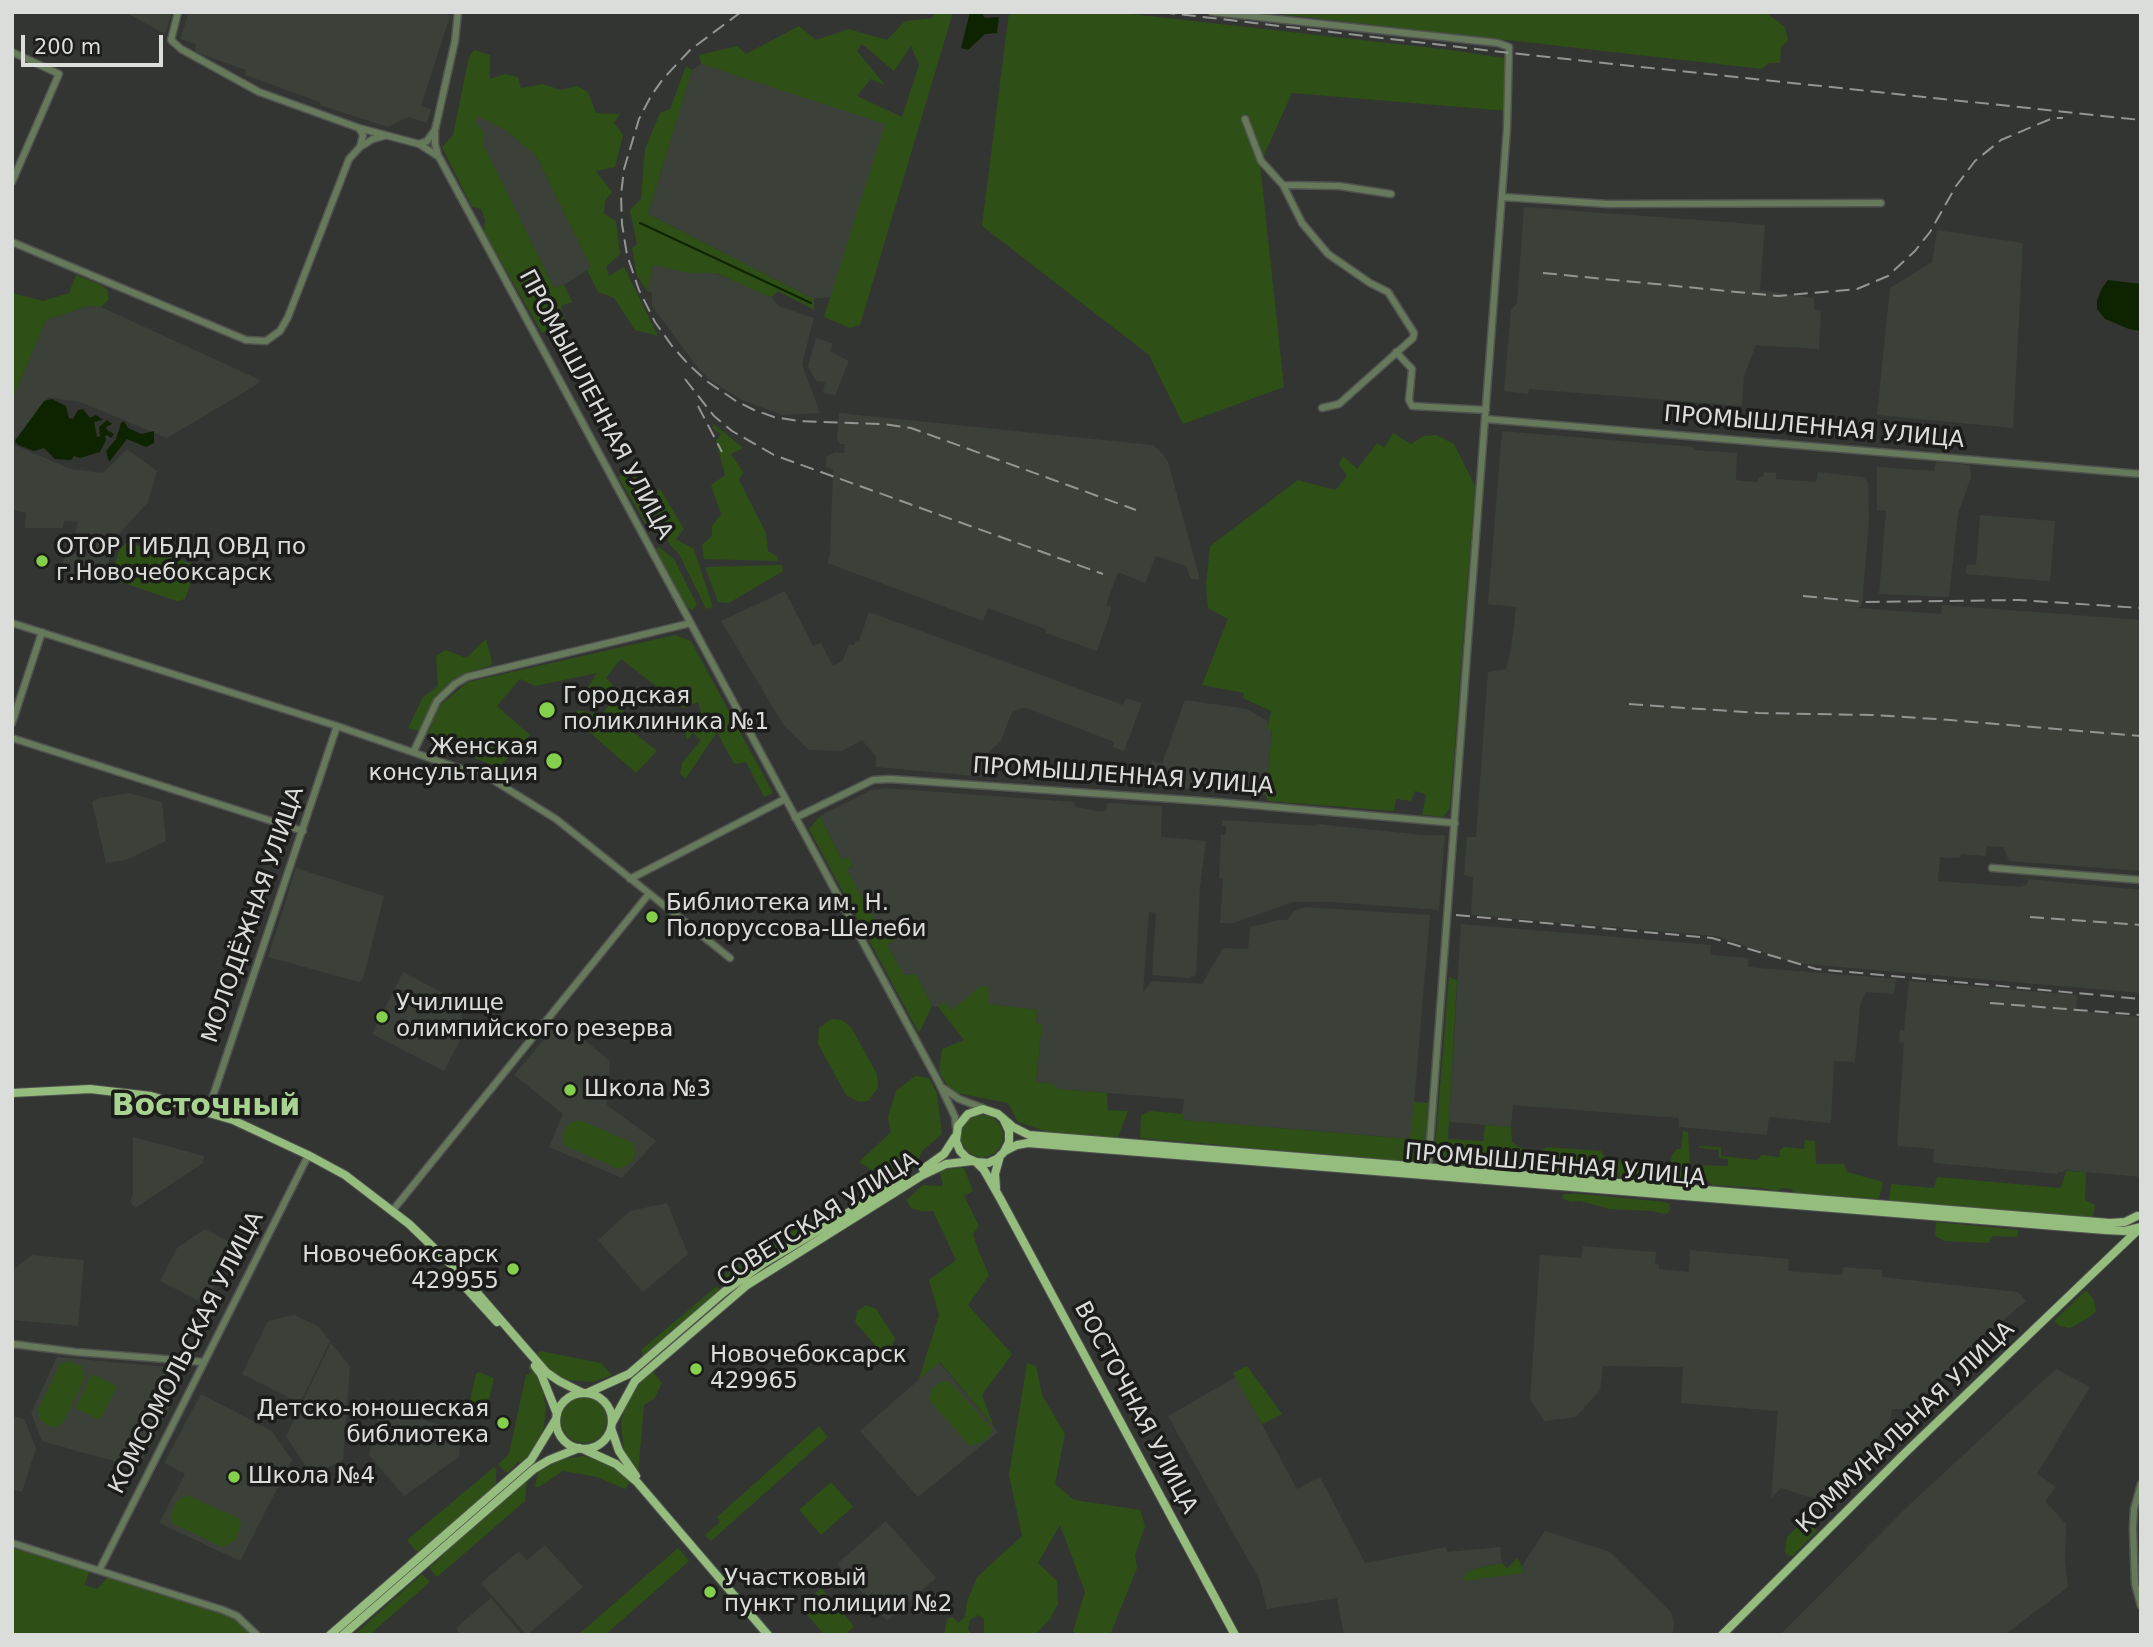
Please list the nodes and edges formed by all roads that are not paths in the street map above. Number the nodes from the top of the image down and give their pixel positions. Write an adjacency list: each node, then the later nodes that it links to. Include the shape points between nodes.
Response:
1 (178, 12): 6 (street, via 172,40 181,49 259,92)
2 (458, 12): 7 (street)
3 (1212, 12): 17 (street, ПРОМЫШЛЕННАЯ УЛИЦА, via 1509,47)
4 (12, 52): 13 (street, via 59,74)
5 (1245, 118): 15 (street, via 1261,162)
6 (359, 128): 8 (street); 10 (street)
7 (435, 130): 9 (street); 12 (street)
8 (386, 136): 9 (street); 10 (street)
9 (419, 144): 12 (street, ПРОМЫШЛЕННАЯ УЛИЦА)
10 (360, 147): 20 (street, via 349,159 288,317 280,331 266,341 246,340)
11 (12, 157): 13 (street)
12 (439, 158): 28 (street, ПРОМЫШЛЕННАЯ УЛИЦА)
13 (21, 162): 14 (street)
14 (12, 182)
15 (1283, 185): 16 (street, via 1339,186); 22 (street, via 1303,223 1328,254 1388,292 1414,336)
16 (1391, 194)
17 (1502, 197): 18 (street, via 1608,204); 24 (street, ПРОМЫШЛЕННАЯ УЛИЦА)
18 (1881, 203)
19 (12, 242): 20 (street)
20 (23, 246): 21 (street)
21 (12, 247)
22 (1396, 352): 23 (street, via 1339,404); 24 (street, via 1412,369 1412,406)
23 (1322, 408)
24 (1486, 410): 25 (street, ПРОМЫШЛЕННАЯ УЛИЦА)
25 (1485, 419): 26 (street, ПРОМЫШЛЕННАЯ УЛИЦА); 36 (street, ПРОМЫШЛЕННАЯ УЛИЦА)
26 (2141, 474)
27 (12, 623): 29 (street)
28 (691, 623): 33 (street, via 467,677 437,701); 34 (street, ПРОМЫШЛЕННАЯ УЛИЦА)
29 (42, 632): 30 (street); 31 (street)
30 (12, 723)
31 (337, 726): 33 (street); 37 (street, МОЛОДЁЖНАЯ УЛИЦА)
32 (12, 738): 37 (street)
33 (414, 751): 39 (street, via 505,785)
34 (785, 799): 35 (street, ПРОМЫШЛЕННАЯ УЛИЦА); 39 (street)
35 (795, 818): 36 (street, ПРОМЫШЛЕННАЯ УЛИЦА, via 873,780 890,779); 43 (street, ПРОМЫШЛЕННАЯ УЛИЦА)
36 (1455, 824): 51 (street, ПРОМЫШЛЕННАЯ УЛИЦА)
37 (303, 831): 46 (street, МОЛОДЁЖНАЯ УЛИЦА)
38 (1992, 868): 40 (street)
39 (630, 878): 41 (street)
40 (2141, 880)
41 (648, 895): 42 (street); 60 (street)
42 (730, 958)
43 (939, 1083): 45 (street, ПРОМЫШЛЕННАЯ УЛИЦА, via 951,1095); 48 (street, ПРОМЫШЛЕННАЯ УЛИЦА, via 955,1117)
44 (12, 1095): 46 (main road, via 66,1091 129,1095 167,1100)
45 (988, 1110): 47 (main road); 48 (main road, via 968,1114)
46 (207, 1114): 52 (main road, via 269,1135)
47 (1004, 1120): 49 (main road, ПРОМЫШЛЕННАЯ УЛИЦА, via 1029,1135); 50 (main road, via 1009,1137)
48 (956, 1133): 53 (main road, via 960,1151); 56 (main road, СОВЕТСКАЯ УЛИЦА, via 944,1154)
49 (1136, 1148): 50 (main road, ПРОМЫШЛЕННАЯ УЛИЦА, via 1028,1143); 55 (main road, ПРОМЫШЛЕННАЯ УЛИЦА)
50 (1003, 1154): 53 (main road, via 988,1163); 59 (main road, ВОСТОЧНАЯ УЛИЦА, via 995,1174)
51 (1429, 1155): 54 (street); 55 (street, ПРОМЫШЛЕННАЯ УЛИЦА)
52 (307, 1156): 60 (main road, via 345,1175); 69 (street, КОМСОМОЛЬСКАЯ УЛИЦА)
53 (974, 1161): 56 (main road, СОВЕТСКАЯ УЛИЦА, via 946,1164); 59 (main road, ВОСТОЧНАЯ УЛИЦА)
54 (1444, 1169): 55 (main road, ПРОМЫШЛЕННАЯ УЛИЦА); 57 (main road, ПРОМЫШЛЕННАЯ УЛИЦА)
55 (1428, 1171): 57 (main road, ПРОМЫШЛЕННАЯ УЛИЦА)
56 (919, 1174): 58 (main road, СОВЕТСКАЯ УЛИЦА)
57 (1534, 1180): 61 (main road, ПРОМЫШЛЕННАЯ УЛИЦА)
58 (902, 1184): 70 (main road, СОВЕТСКАЯ УЛИЦА, via 764,1263 629,1374); 72 (main road, СОВЕТСКАЯ УЛИЦА, via 729,1298 635,1381)
59 (1001, 1200): 84 (main road, ВОСТОЧНАЯ УЛИЦА)
60 (392, 1212): 63 (main road)
61 (1931, 1212): 64 (main road, ПРОМЫШЛЕННАЯ УЛИЦА); 66 (main road, ПРОМЫШЛЕННАЯ УЛИЦА)
62 (2139, 1214): 64 (main road)
63 (407, 1225): 70 (main road, via 468,1282 547,1372); 71 (main road, via 541,1374)
64 (2123, 1227): 65 (main road, ПРОМЫШЛЕННАЯ УЛИЦА); 66 (main road, ПРОМЫШЛЕННАЯ УЛИЦА); 67 (main road)
65 (2141, 1227): 67 (main road, ПРОМЫШЛЕННАЯ УЛИЦА)
66 (2105, 1230): 67 (main road, via 2117,1237)
67 (2118, 1250): 85 (main road, КОММУНАЛЬНАЯ УЛИЦА)
68 (12, 1344): 69 (street)
69 (204, 1362): 76 (street, КОМСОМОЛЬСКАЯ УЛИЦА)
70 (585, 1393): 71 (main road, via 566,1399); 72 (main road, via 607,1405)
71 (556, 1416): 73 (main road, via 561,1437); 80 (main road, via 525,1465)
72 (612, 1425): 73 (main road, via 599,1444); 77 (main road, via 625,1462)
73 (581, 1449): 77 (main road, via 615,1464 637,1482); 81 (main road, via 533,1469)
74 (2141, 1484): 78 (street, via 2133,1528 2135,1584)
75 (12, 1543): 76 (street)
76 (100, 1569): 79 (street, via 231,1613)
77 (743, 1602): 82 (main road); 83 (main road)
78 (2141, 1606)
79 (257, 1635)
80 (330, 1635)
81 (343, 1635)
82 (768, 1635)
83 (773, 1635)
84 (1235, 1635)
85 (1722, 1635)

